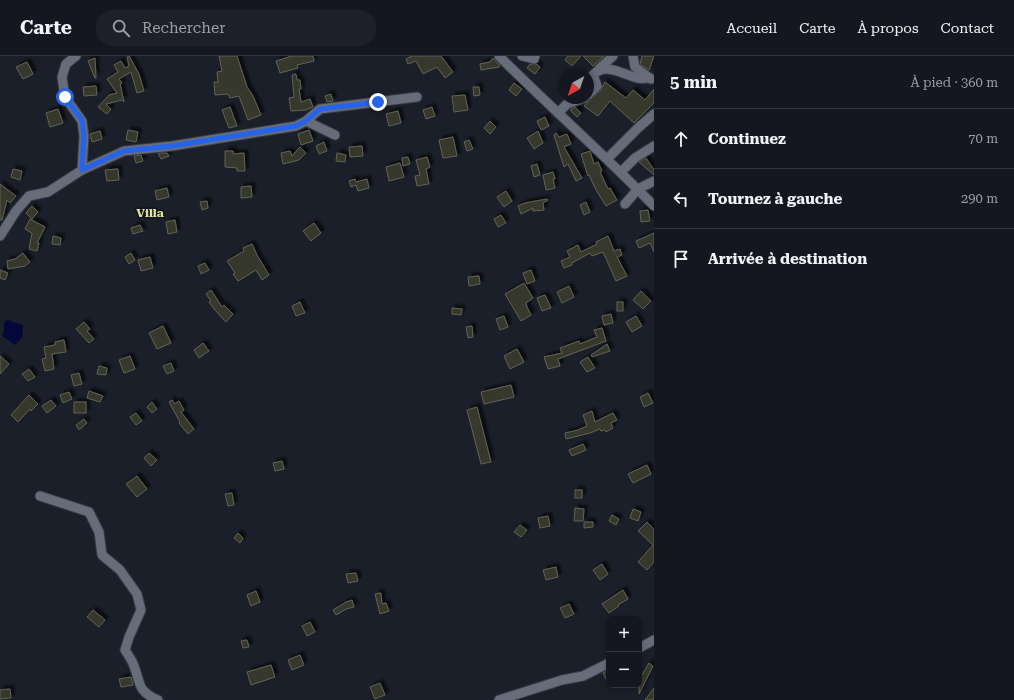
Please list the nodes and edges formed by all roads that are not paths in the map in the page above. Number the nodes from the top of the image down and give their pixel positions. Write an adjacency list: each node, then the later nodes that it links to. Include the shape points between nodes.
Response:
1 (76, 56): 7 (street)
2 (499, 56): 16 (street)
3 (522, 56): 4 (street, via 534,59)
4 (535, 56)
5 (633, 56): 12 (street, via 635,67)
6 (612, 57): 8 (street); 9 (street)
7 (66, 60): 22 (street, via 62,77 65,97 82,120)
8 (610, 69): 9 (street); 12 (street)
9 (598, 70): 10 (street)
10 (594, 74)
11 (594, 78): 13 (street, via 597,86)
12 (652, 80)
13 (594, 89)
14 (417, 97): 18 (street, via 320,109)
15 (567, 104): 16 (street)
16 (558, 113): 21 (street)
17 (654, 114): 21 (street)
18 (306, 121): 19 (street); 22 (street, via 296,126 224,138 124,151)
19 (335, 135)
20 (654, 146): 23 (street, via 635,158)
21 (607, 159): 23 (street)
22 (82, 170): 28 (street, via 48,192 28,196)
23 (621, 172): 25 (street)
24 (654, 181): 25 (street)
25 (638, 189): 26 (street); 27 (street)
26 (652, 201)
27 (625, 204)
28 (0, 236)
29 (40, 496): 33 (street, via 89,512 99,532 102,555 120,570 138,594 141,610 128,637 125,650 134,665 142,690)
30 (654, 640): 31 (street)
31 (642, 646)
32 (606, 664): 34 (street, via 583,676)
33 (158, 700)
34 (499, 700)

